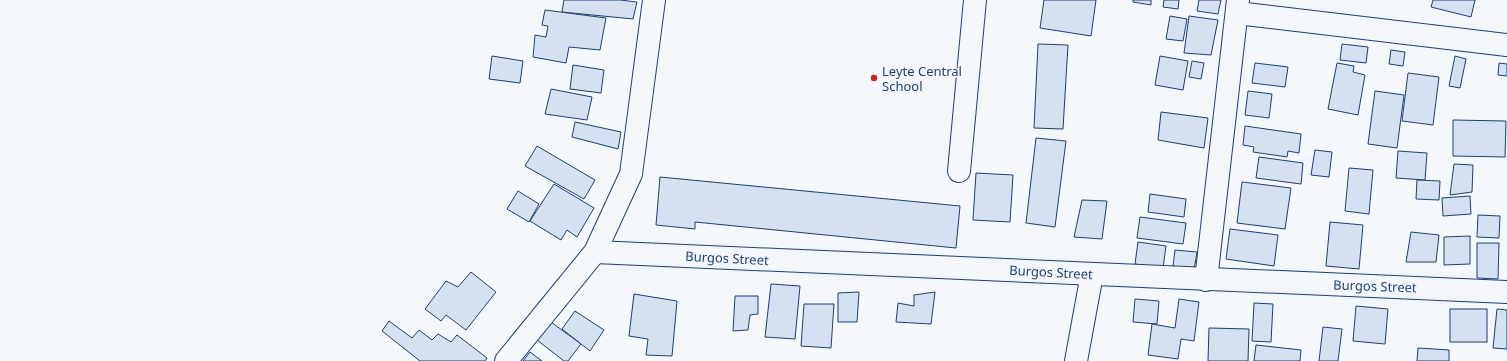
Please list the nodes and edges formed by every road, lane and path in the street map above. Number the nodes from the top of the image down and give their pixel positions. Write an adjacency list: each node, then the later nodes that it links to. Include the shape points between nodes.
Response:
1 (654, 0): 6 (street, via 631,174)
2 (974, 0): 5 (street)
3 (1237, 7): 4 (street); 8 (street)
4 (1507, 45)
5 (959, 171)
6 (595, 252): 7 (street, Burgos Street); 10 (street)
7 (1092, 274): 8 (street, Burgos Street); 11 (street)
8 (1206, 280): 9 (street, Burgos Street)
9 (1507, 292)
10 (506, 361)
11 (1076, 361)

